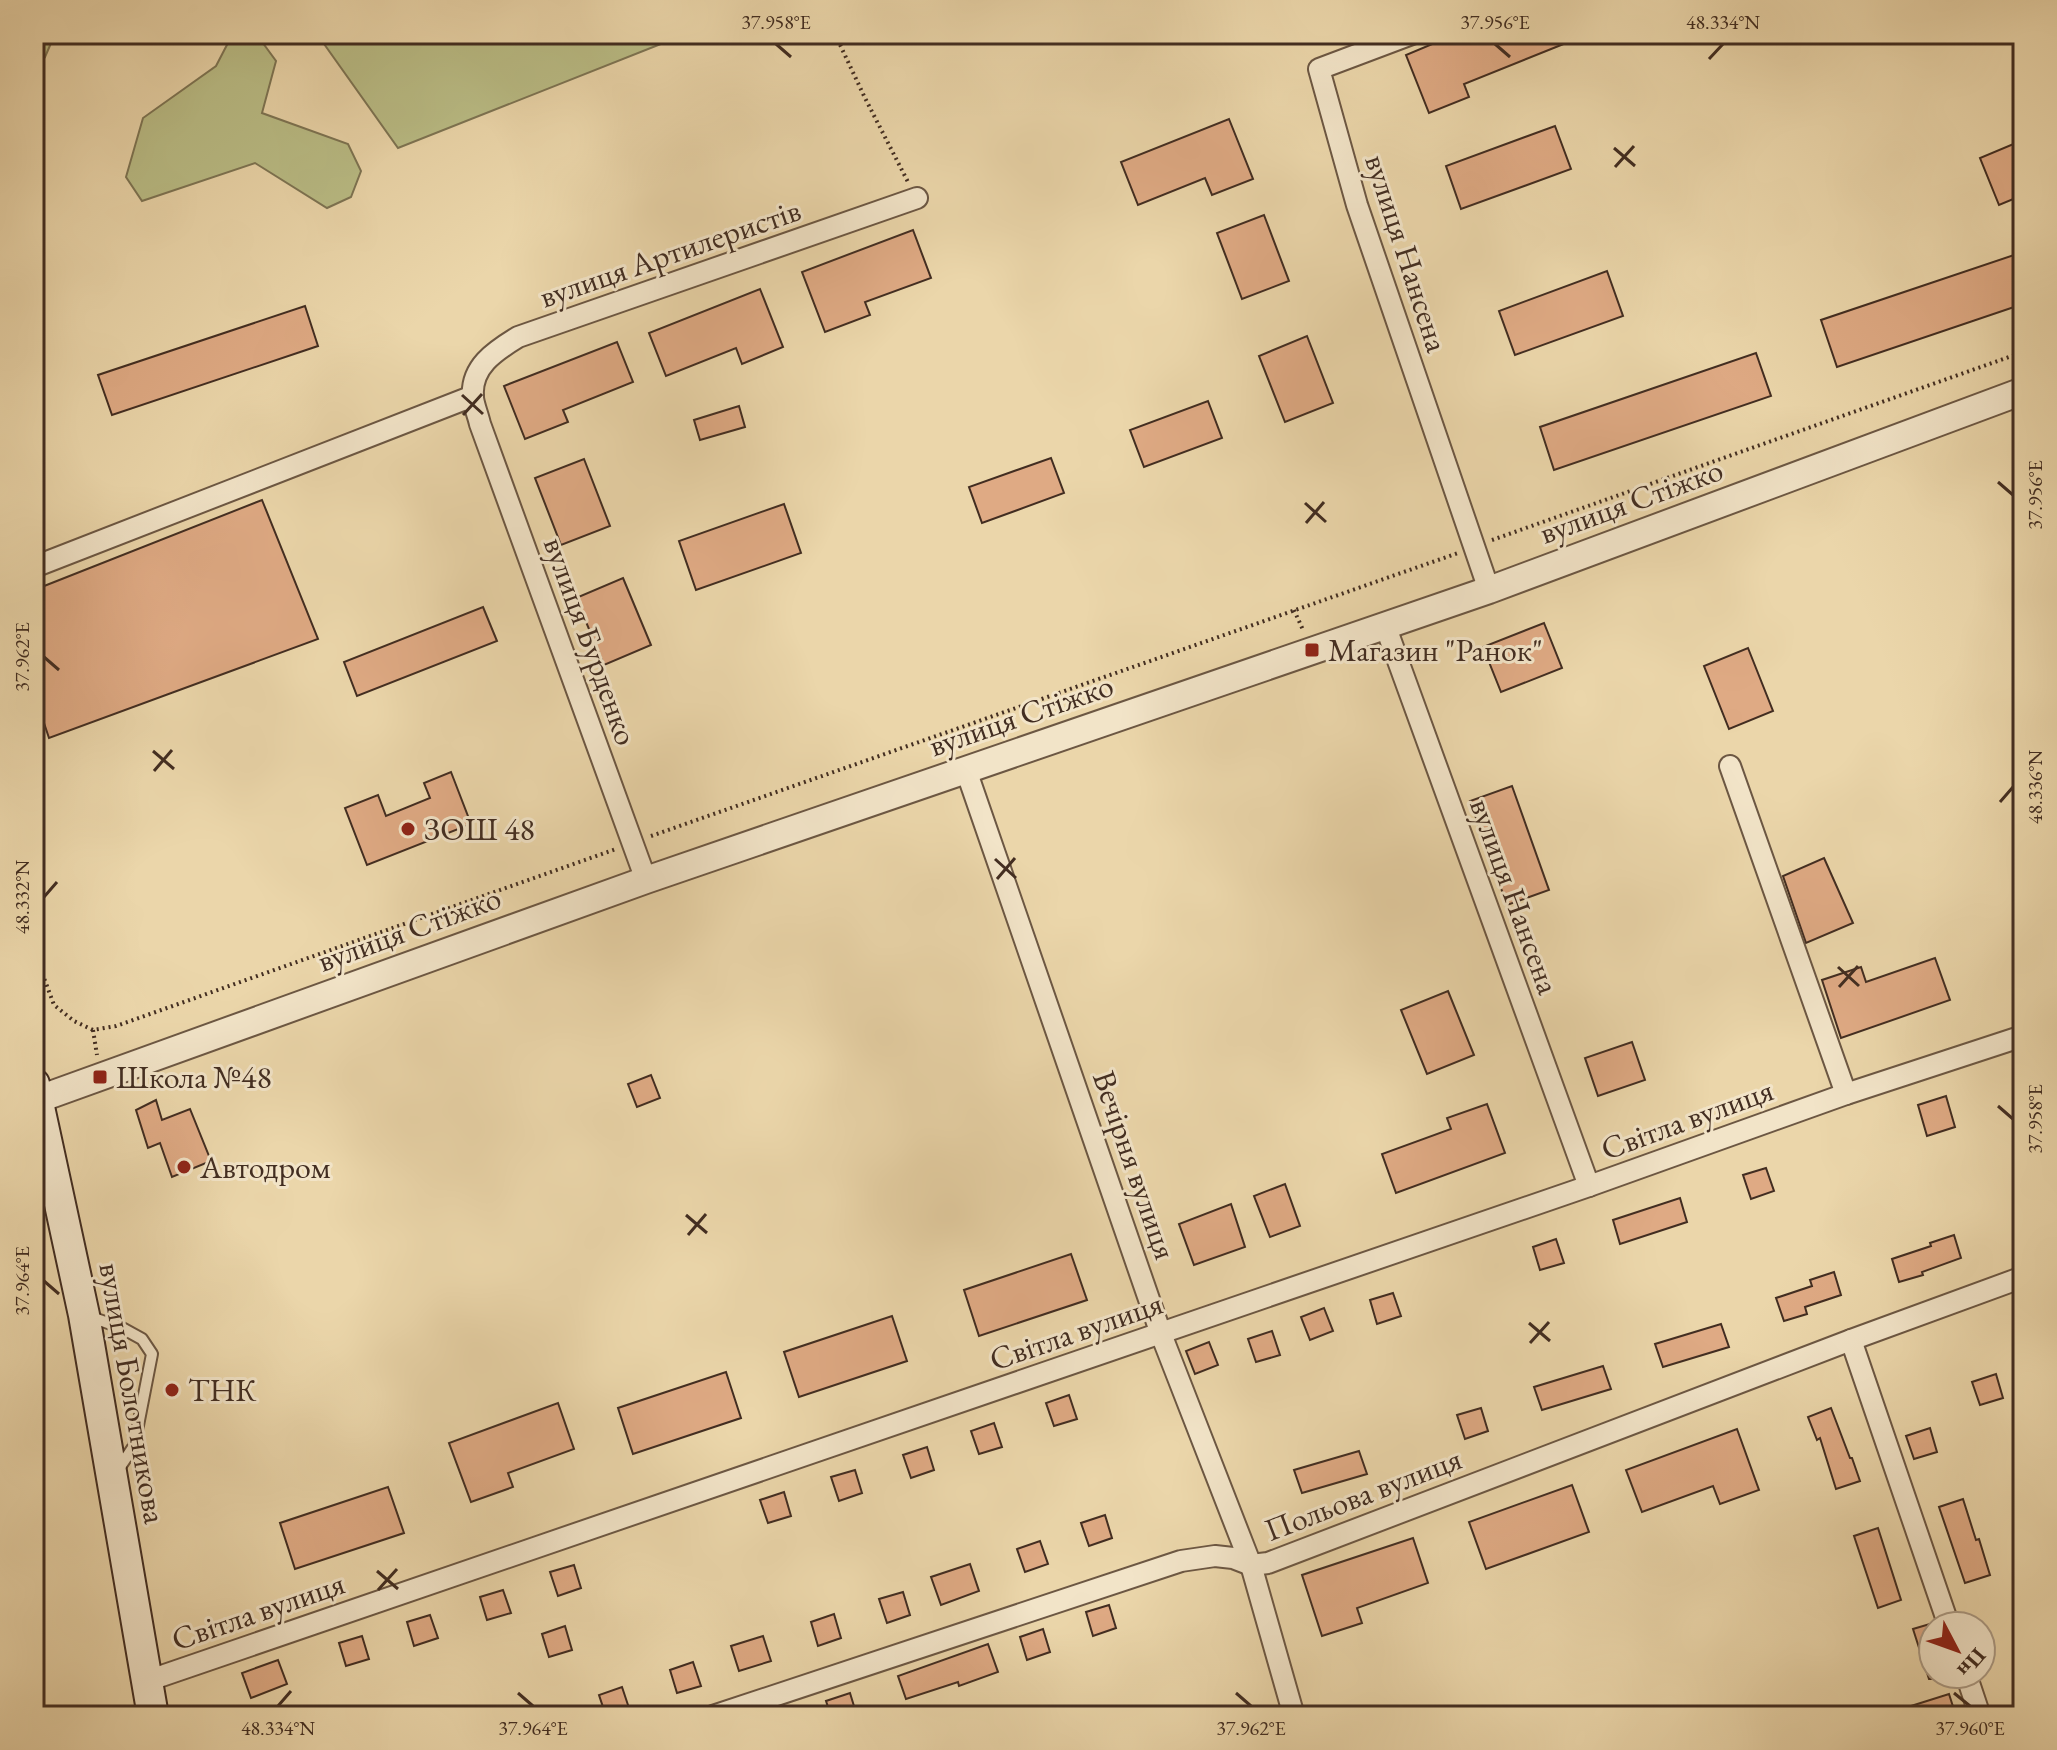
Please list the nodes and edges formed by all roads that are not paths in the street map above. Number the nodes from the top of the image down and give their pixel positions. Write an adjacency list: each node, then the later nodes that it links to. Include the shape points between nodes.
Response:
1 (1412, 34): 6 (street, вулиця Нансена, via 1319,69 1357,205)
2 (917, 198): 4 (street, вулиця Артилеристів, via 518,337 493,352 477,372)
3 (2023, 391): 6 (street, вулиця Стіжко)
4 (473, 396): 5 (street); 10 (street, вулиця Бурденко)
5 (34, 567)
6 (1489, 590): 7 (street, вулиця Стіжко)
7 (1385, 625): 9 (street, вулиця Стіжко); 14 (street, вулиця Нансена)
8 (1730, 766): 13 (street)
9 (966, 770): 10 (street, вулиця Стіжко); 17 (street, Вечірня вулиця)
10 (646, 880): 12 (street, вулиця Стіжко)
11 (2023, 1036): 13 (street, Світла вулиця)
12 (36, 1091): 16 (main road, вулиця Болотникова)
13 (1846, 1094): 14 (street, Світла вулиця)
14 (1589, 1186): 17 (street, Світла вулиця)
15 (2023, 1277): 18 (street, Польова вулиця)
16 (84, 1315): 19 (main road, вулиця Болотникова); 19 (lane, via 142,1339 152,1354 134,1446)
17 (1161, 1334): 20 (street, Вечірня вулиця); 22 (street, Світла вулиця)
18 (1851, 1340): 20 (street, Польова вулиця, via 1283,1558); 21 (street)
19 (113, 1478): 22 (main road, вулиця Болотникова)
20 (1251, 1565): 25 (street, Польова вулиця, via 1215,1556 1181,1561); 26 (street, Вечірня вулиця)
21 (1944, 1610)
22 (147, 1681): 24 (main road, вулиця Болотникова)
23 (1971, 1690): 27 (street)
24 (153, 1716)
25 (713, 1716)
26 (1294, 1716)
27 (1980, 1716)

